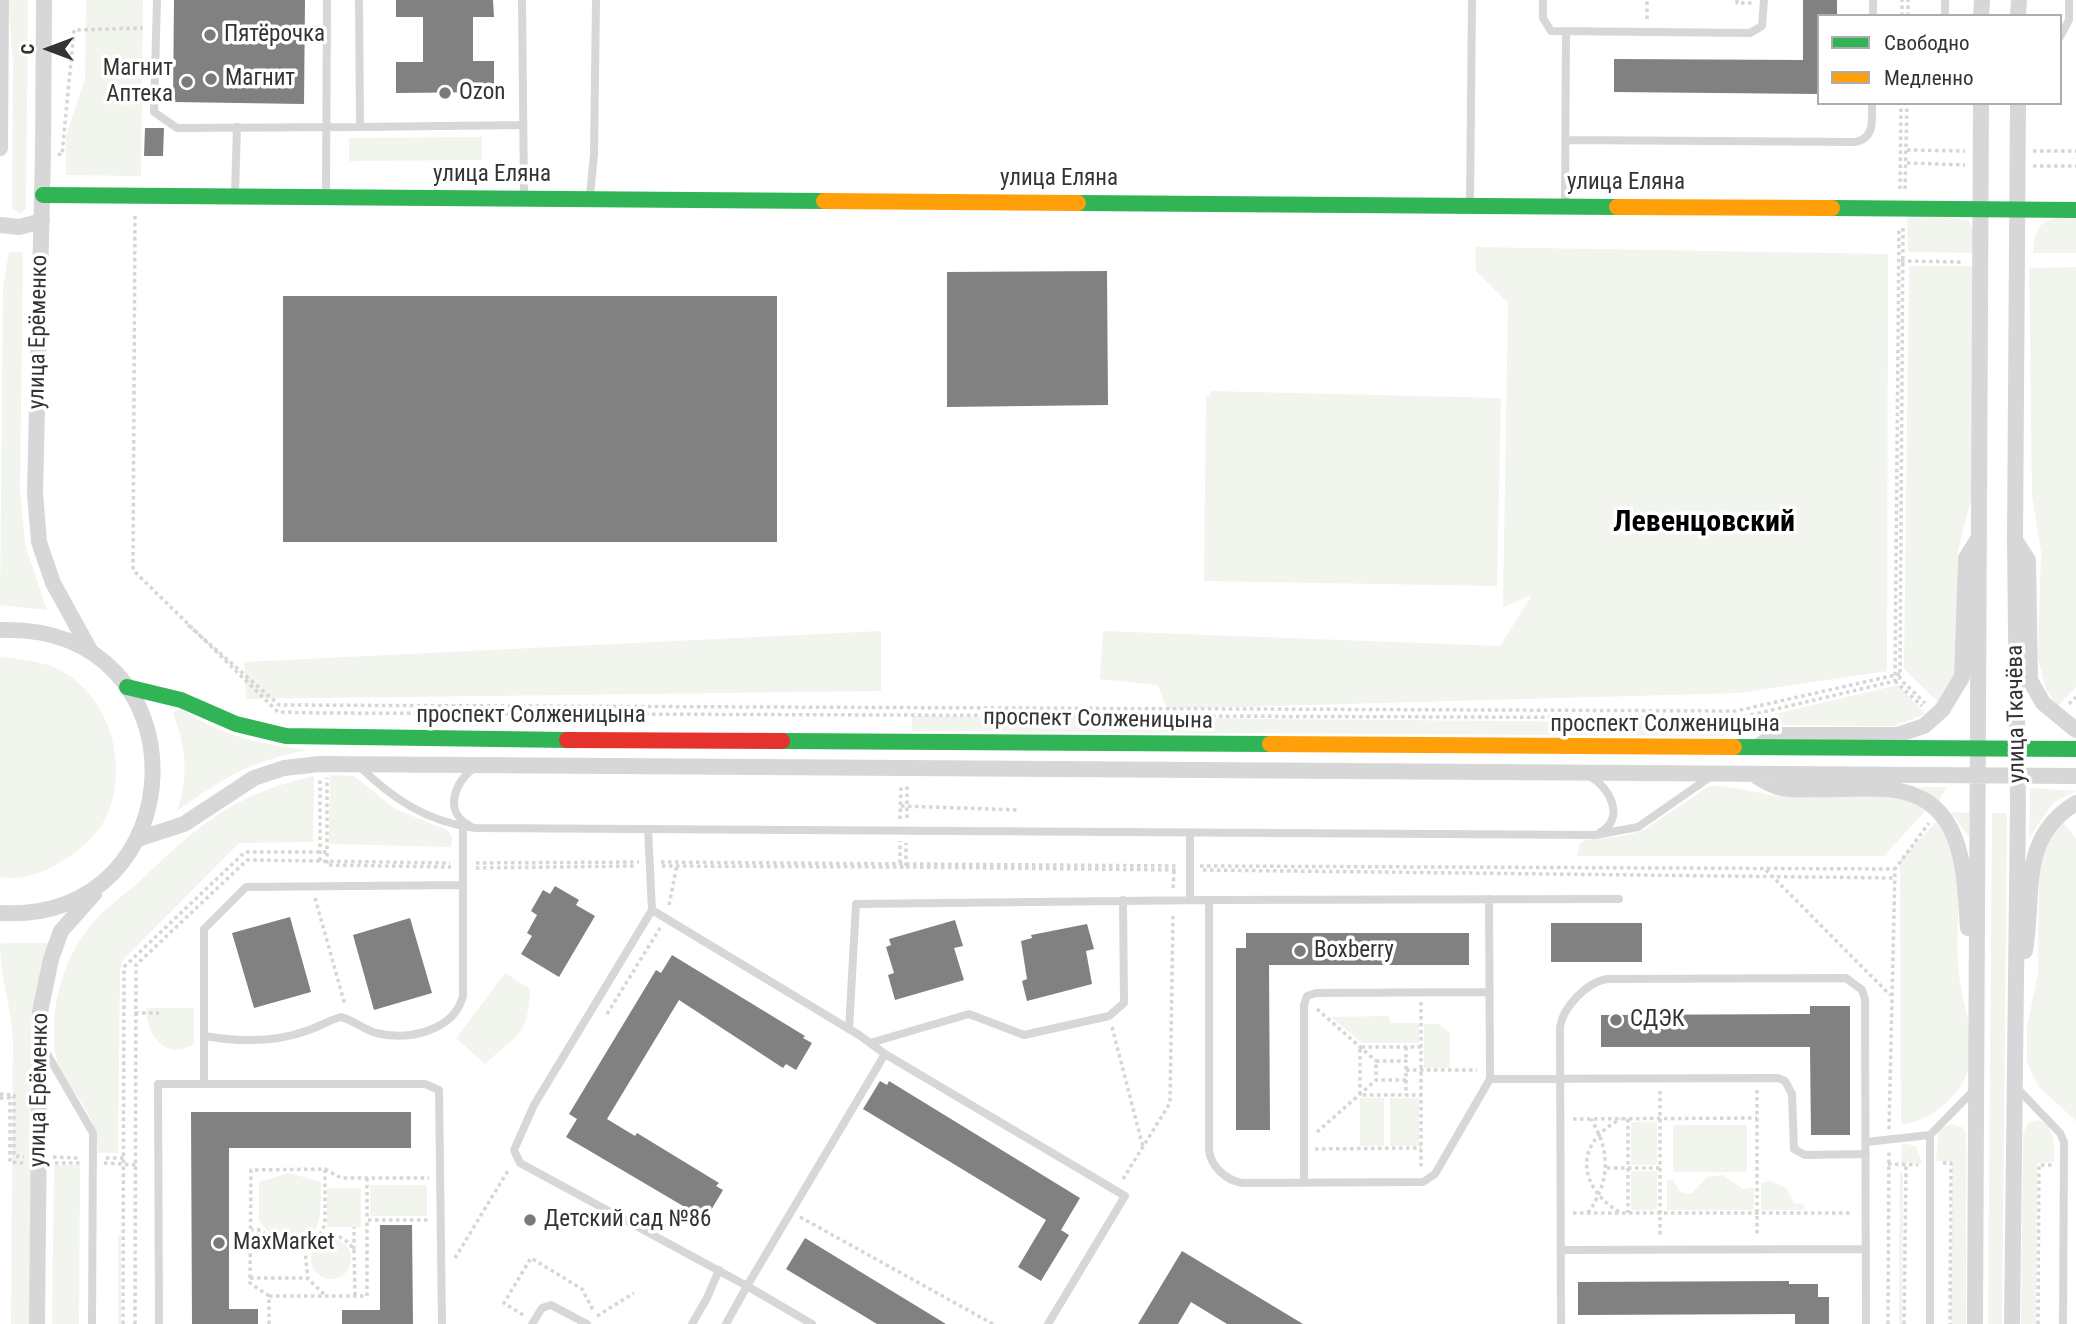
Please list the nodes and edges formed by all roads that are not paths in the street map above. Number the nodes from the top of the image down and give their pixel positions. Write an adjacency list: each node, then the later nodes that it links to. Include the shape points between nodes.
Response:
1 (1, 0): 22 (street)
2 (44, 0): 23 (street, улица Ерёменко)
3 (157, 0): 18 (lane, via 154,112 177,128)
4 (327, 0): 19 (lane)
5 (359, 0): 20 (lane)
6 (522, 0): 17 (lane)
7 (596, 0): 27 (lane)
8 (1472, 0): 28 (lane)
9 (1543, 0): 12 (lane, via 1545,26)
10 (2069, 0): 13 (lane, via 2069,20)
11 (1764, 2): 12 (lane, via 1762,26 1750,33)
12 (1566, 32): 21 (lane)
13 (2062, 33)
14 (1872, 105): 21 (lane, via 1870,134 1855,142)
15 (1981, 105): 30 (street, улица Ткачёва)
16 (2018, 105): 31 (street, улица Ткачёва)
17 (523, 125): 20 (lane); 26 (lane)
18 (237, 127): 19 (lane); 24 (lane)
19 (326, 127): 20 (lane); 25 (lane)
20 (360, 127)
21 (1566, 140): 29 (lane)
22 (0, 148)
23 (43, 195): 24 (street, улица Еляна); 33 (street, улица Ерёменко)
24 (235, 196): 25 (street, улица Еляна)
25 (326, 197): 26 (street, улица Еляна)
26 (524, 198): 27 (street, улица Еляна)
27 (590, 199): 28 (street, улица Еляна)
28 (1470, 204): 29 (street, улица Еляна)
29 (1565, 205): 30 (street, улица Еляна)
30 (1980, 208): 31 (street, улица Еляна); 35 (street, улица Ткачёва)
31 (2017, 209): 32 (street, улица Еляна); 36 (street, улица Ткачёва)
32 (2076, 210)
33 (42, 221): 34 (street, via 19,227); 38 (street, улица Ерёменко, via 35,493 39,542 53,583)
34 (0, 225)
35 (1979, 537): 41 (street, via 1966,558 1962,677 1937,715 1913,732 1897,735 1775,735); 42 (street, улица Ткачёва)
36 (2015, 540): 40 (street, via 2028,560 2030,680 2055,717); 43 (street, улица Ткачёва)
37 (0, 630): 38 (street, via 59,636)
38 (91, 652): 39 (street)
39 (127, 687): 41 (street, проспект Солженицына, via 286,736); 59 (street, via 143,715 154,767 149,809)
40 (2076, 730)
41 (1756, 748): 42 (street, проспект Солженицына)
42 (1977, 749): 43 (street, проспект Солженицына); 50 (street, улица Ткачёва)
43 (2017, 749): 44 (street, проспект Солженицына); 51 (street, улица Ткачёва)
44 (2076, 749)
45 (357, 764): 46 (street); 54 (lane, via 402,803 428,817); 59 (street, via 284,768 254,778 184,824)
46 (478, 765): 47 (street); 55 (lane, via 464,775 453,800 464,822)
47 (1587, 774): 48 (street); 58 (lane, via 1601,782 1614,804 1605,831)
48 (1714, 774): 49 (street); 58 (lane, via 1638,827)
49 (1753, 774): 50 (street); 69 (street, via 1775,789 1896,790 1939,811 1961,849 1969,939)
50 (1976, 775): 51 (street); 69 (street, улица Ткачёва)
51 (2018, 776): 52 (street); 70 (street, улица Ткачёва)
52 (2076, 776)
53 (2076, 803): 70 (street, via 2061,812 2034,851 2026,950)
54 (463, 827): 55 (lane); 61 (lane)
55 (475, 828): 56 (lane)
56 (648, 829): 57 (lane); 67 (lane)
57 (1190, 833): 58 (lane); 62 (lane)
58 (1595, 835)
59 (138, 839): 60 (street)
60 (108, 877): 68 (street, via 77,899 46,910); 74 (street, улица Ерёменко, via 61,931 45,981)
61 (463, 885): 73 (lane, via 246,887 204,929); 73 (lane, via 463,996 454,1015 432,1029 407,1036 379,1034 341,1017 274,1039)
62 (1190, 899): 65 (lane); 66 (lane)
63 (1489, 899): 64 (lane); 66 (lane); 71 (lane)
64 (1619, 899)
65 (1123, 900): 72 (lane, via 856,904); 75 (lane, via 1124,1003 1109,1016 1024,1035 969,1014)
66 (1209, 900): 85 (lane, via 1210,1159 1234,1181)
67 (652, 910): 72 (lane); 88 (lane, via 534,1105 514,1150 520,1163)
68 (0, 913)
69 (1977, 971): 81 (street, улица Ткачёва)
70 (2015, 972): 80 (street, улица Ткачёва)
71 (1490, 992): 77 (lane); 85 (lane, via 1316,993 1306,999)
72 (849, 1029): 75 (lane)
73 (204, 1036): 79 (lane)
74 (38, 1040): 91 (street, улица Ерёменко); 92 (lane, via 93,1133)
75 (870, 1044): 76 (lane)
76 (885, 1054): 89 (lane); 99 (lane, via 1125,1196)
77 (1490, 1075): 78 (lane); 85 (lane, via 1430,1181)
78 (1560, 1079): 83 (lane, via 1562,1017 1598,981 1850,979 1865,999); 84 (lane, via 1778,1078 1790,1086 1792,1142 1798,1153); 87 (lane)
79 (204, 1084): 93 (lane, via 158,1084); 94 (lane, via 433,1085 441,1098)
80 (2014, 1085): 104 (street, улица Ткачёва); 105 (lane, via 2064,1142)
81 (1978, 1086): 82 (lane); 103 (street, улица Ткачёва)
82 (1930, 1135): 83 (lane); 102 (lane)
83 (1866, 1142): 84 (lane)
84 (1866, 1154): 86 (lane)
85 (1304, 1183)
86 (1866, 1249): 87 (lane); 101 (lane)
87 (1561, 1250): 100 (lane)
88 (719, 1270): 89 (lane); 96 (lane)
89 (747, 1286): 97 (lane); 98 (lane)
90 (533, 1323): 95 (lane, via 542,1308 555,1305)
91 (37, 1324)
92 (92, 1324)
93 (159, 1324)
94 (442, 1324)
95 (589, 1324)
96 (692, 1324)
97 (727, 1324)
98 (813, 1324)
99 (1048, 1324)
100 (1561, 1324)
101 (1866, 1324)
102 (1930, 1324)
103 (1975, 1324)
104 (2012, 1324)
105 (2063, 1324)

